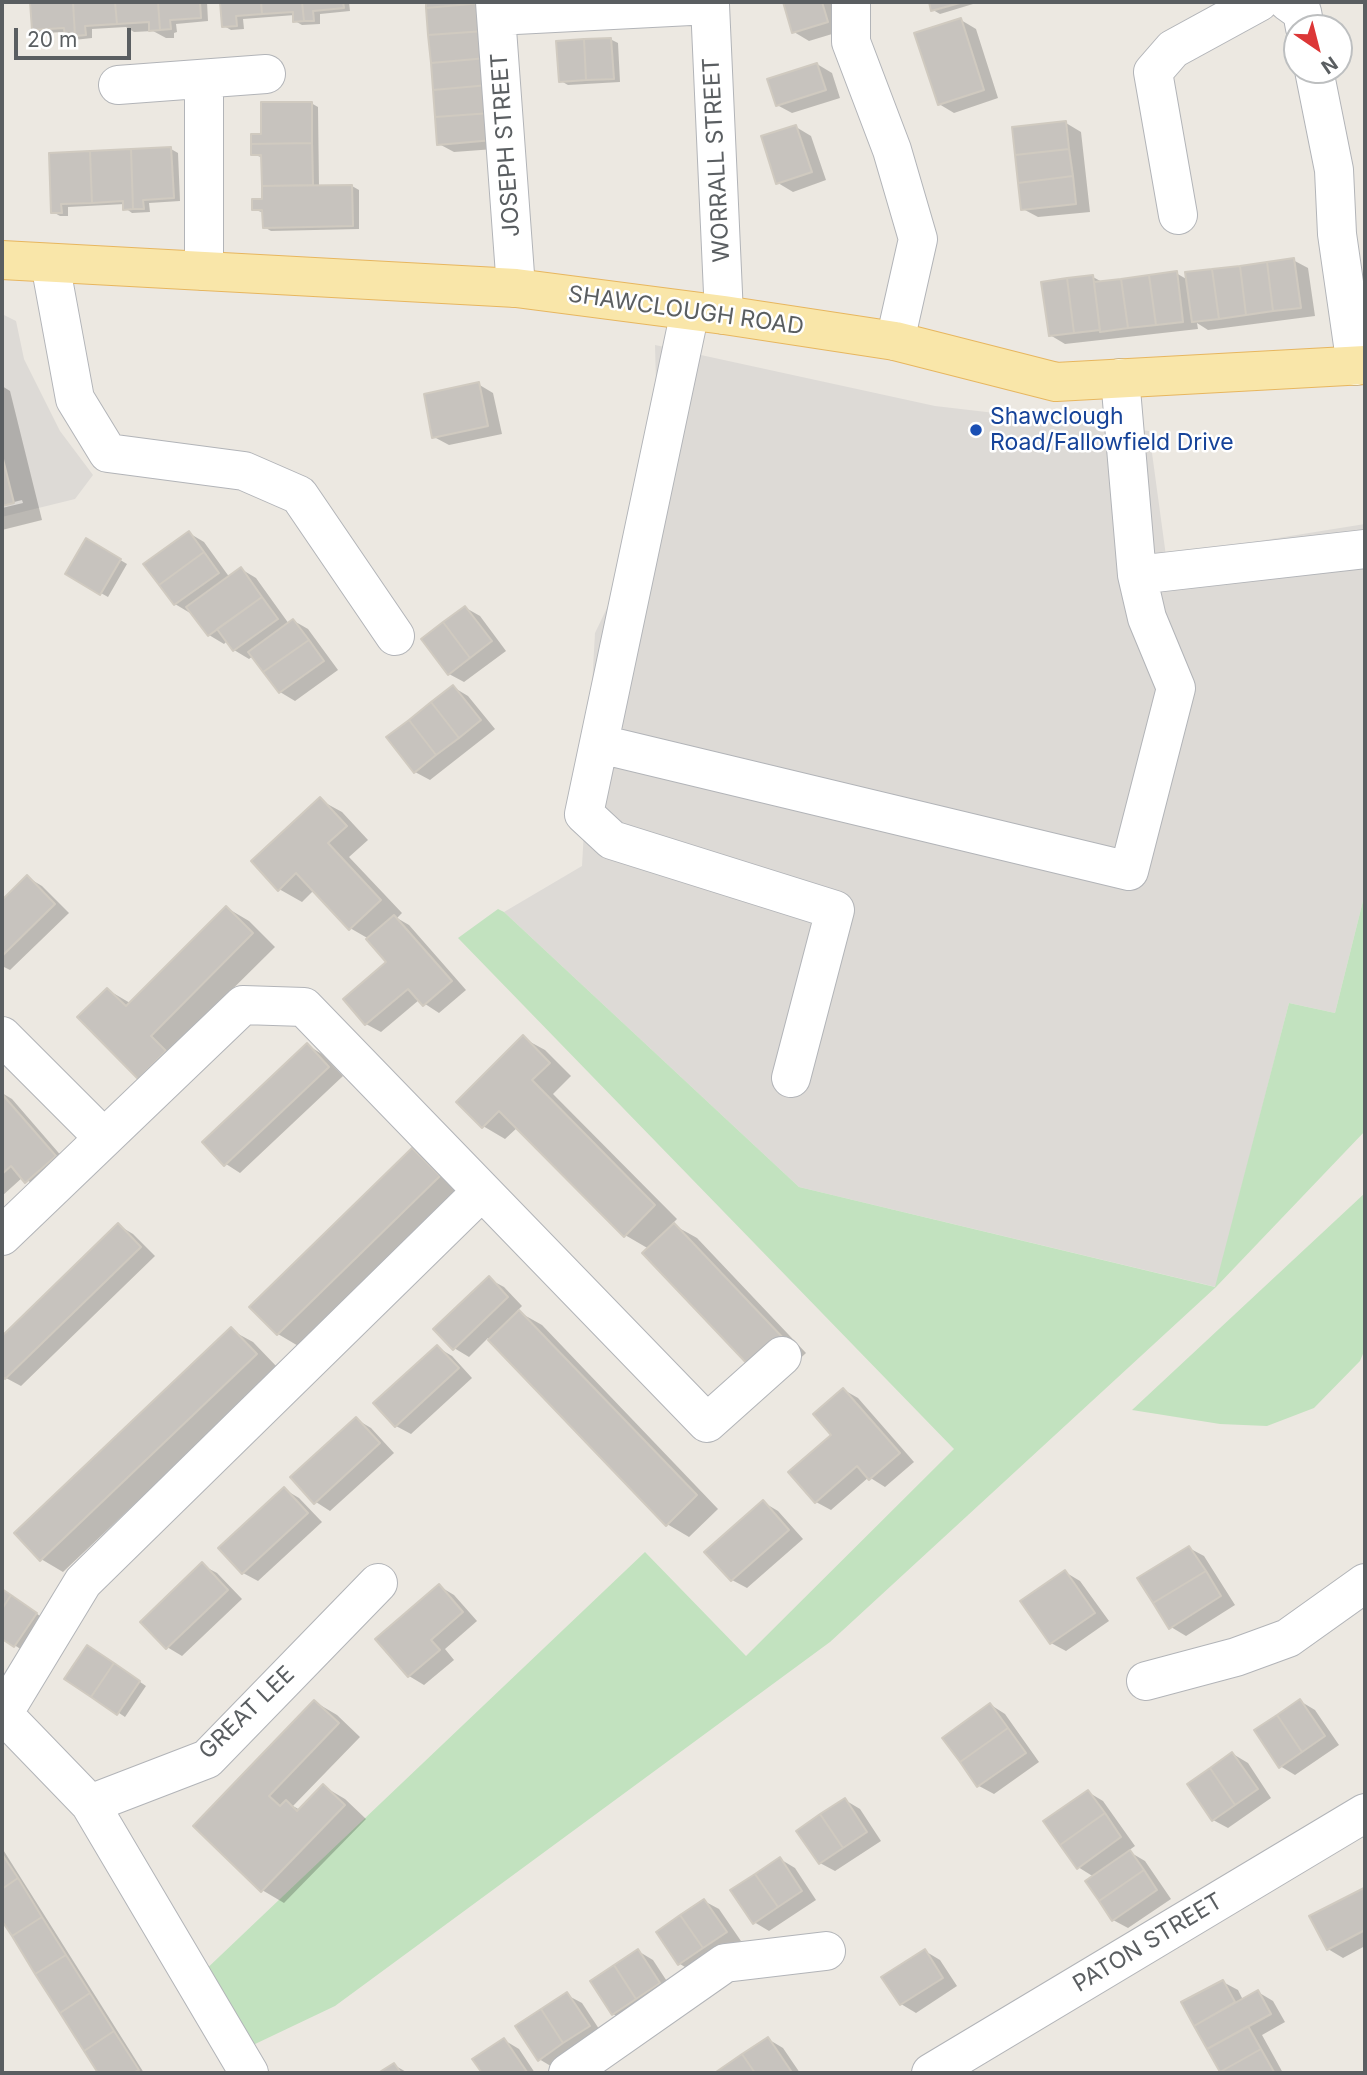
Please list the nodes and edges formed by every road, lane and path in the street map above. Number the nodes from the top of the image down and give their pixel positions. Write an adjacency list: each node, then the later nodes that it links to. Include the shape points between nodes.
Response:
1 (851, 2): 14 (street, via 851,42 892,150 918,239)
2 (1259, 2): 8 (street, via 1173,49 1153,72)
3 (495, 9): 12 (street, JOSEPH STREET); 13 (street, WORRALL STREET, via 710,5)
4 (266, 74): 5 (street)
5 (204, 79): 7 (street); 11 (street)
6 (1317, 84): 15 (street, via 1334,170 1337,234)
7 (118, 85)
8 (1178, 215)
9 (2, 260): 10 (main road, SHAWCLOUGH ROAD)
10 (50, 262): 11 (main road, SHAWCLOUGH ROAD); 19 (street, via 75,399 108,453 244,471 299,495)
11 (204, 271): 12 (main road, SHAWCLOUGH ROAD)
12 (516, 288): 13 (main road, SHAWCLOUGH ROAD)
13 (707, 313): 14 (main road, SHAWCLOUGH ROAD); 20 (street, WORRALL STREET)
14 (895, 341): 16 (main road, SHAWCLOUGH ROAD, via 1056,382)
15 (1361, 365): 16 (main road, SHAWCLOUGH ROAD)
16 (1120, 378): 18 (street)
17 (1365, 549): 18 (street)
18 (1137, 575): 20 (street, via 1147,618 1176,688 1129,871)
19 (395, 636)
20 (600, 744): 22 (street, WORRALL STREET, via 584,814 612,840 835,910)
21 (2, 1036): 23 (street)
22 (791, 1078)
23 (103, 1137): 24 (street, via 243,1004 304,1007); 25 (street)
24 (482, 1191): 26 (street, via 707,1423); 30 (street, via 83,1582)
25 (2, 1236)
26 (782, 1356)
27 (378, 1583): 31 (street, GREAT LEE, via 207,1759)
28 (1365, 1583): 29 (street, via 1288,1638)
29 (1146, 1681)
30 (3, 1714): 31 (street)
31 (90, 1804): 34 (street)
32 (1365, 1813): 36 (street, PATON STREET)
33 (826, 1951): 35 (street, via 725,1963)
34 (249, 2073)
35 (568, 2073)
36 (931, 2073)

